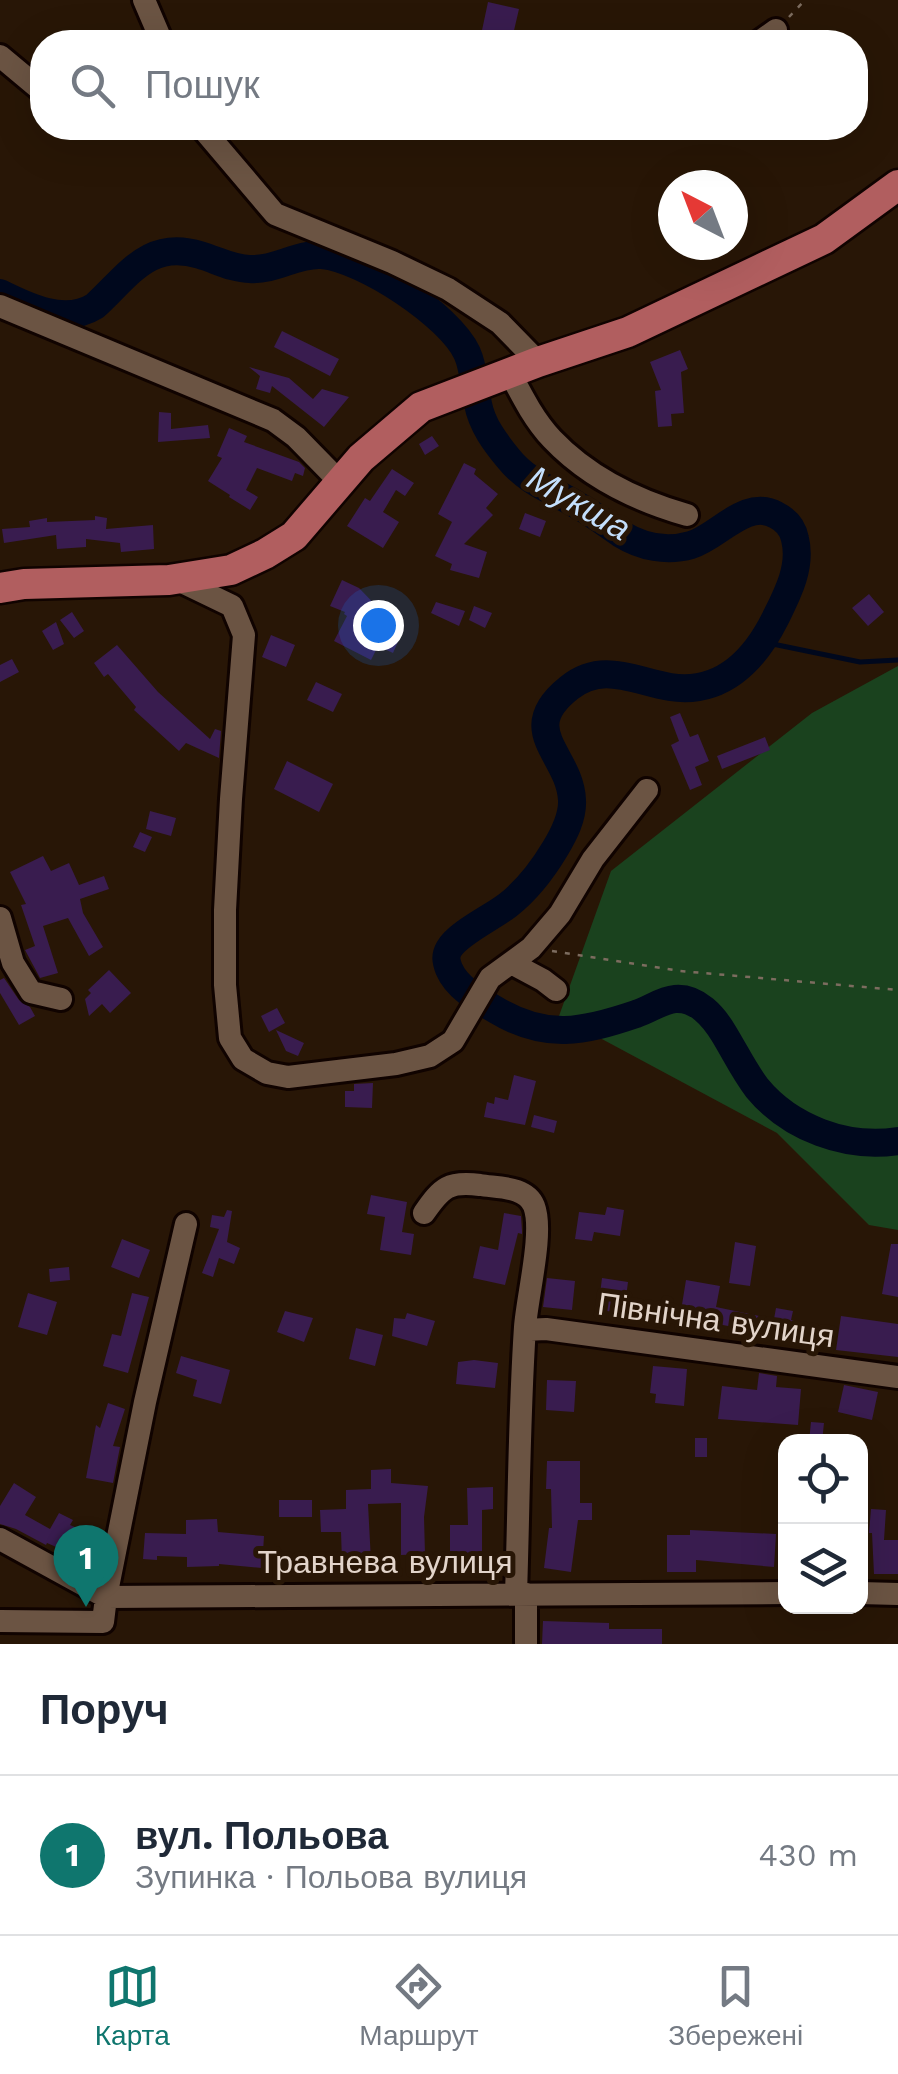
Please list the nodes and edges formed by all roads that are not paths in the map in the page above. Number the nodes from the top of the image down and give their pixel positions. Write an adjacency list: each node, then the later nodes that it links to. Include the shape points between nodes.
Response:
1 (144, 0): 2 (street)
2 (157, 30)
3 (0, 56): 4 (street)
4 (30, 81)
5 (213, 140): 8 (street, via 275,214 448,289 500,323)
6 (898, 186): 8 (main road, via 824,239 628,332)
7 (0, 306): 9 (street, via 272,420)
8 (516, 371): 9 (main road, via 421,406); 10 (street, via 530,410 588,470 657,507)
9 (340, 482): 11 (main road, via 294,536 265,554 231,570)
10 (688, 515)
11 (176, 579): 12 (main road); 15 (street, via 232,606 244,635 225,910 230,1038 243,1059 288,1077 430,1056 453,1041 490,978)
12 (0, 588)
13 (647, 790): 15 (street, via 560,914)
14 (0, 918): 17 (street, via 13,963 31,992)
15 (511, 963): 16 (street)
16 (556, 990)
17 (61, 998)
18 (424, 1213): 20 (street, via 460,1183 518,1190 530,1198 536,1239)
19 (186, 1224): 27 (street)
20 (525, 1330): 21 (street, Північна вулиця); 24 (street)
21 (898, 1377)
22 (0, 1539): 27 (street, Травнева вулиця)
23 (778, 1593): 24 (street, Травнева вулиця)
24 (521, 1594): 27 (street, Травнева вулиця); 30 (street)
25 (868, 1594): 26 (street)
26 (898, 1594)
27 (106, 1597): 29 (street)
28 (0, 1621): 29 (street)
29 (104, 1633)
30 (526, 1644)

